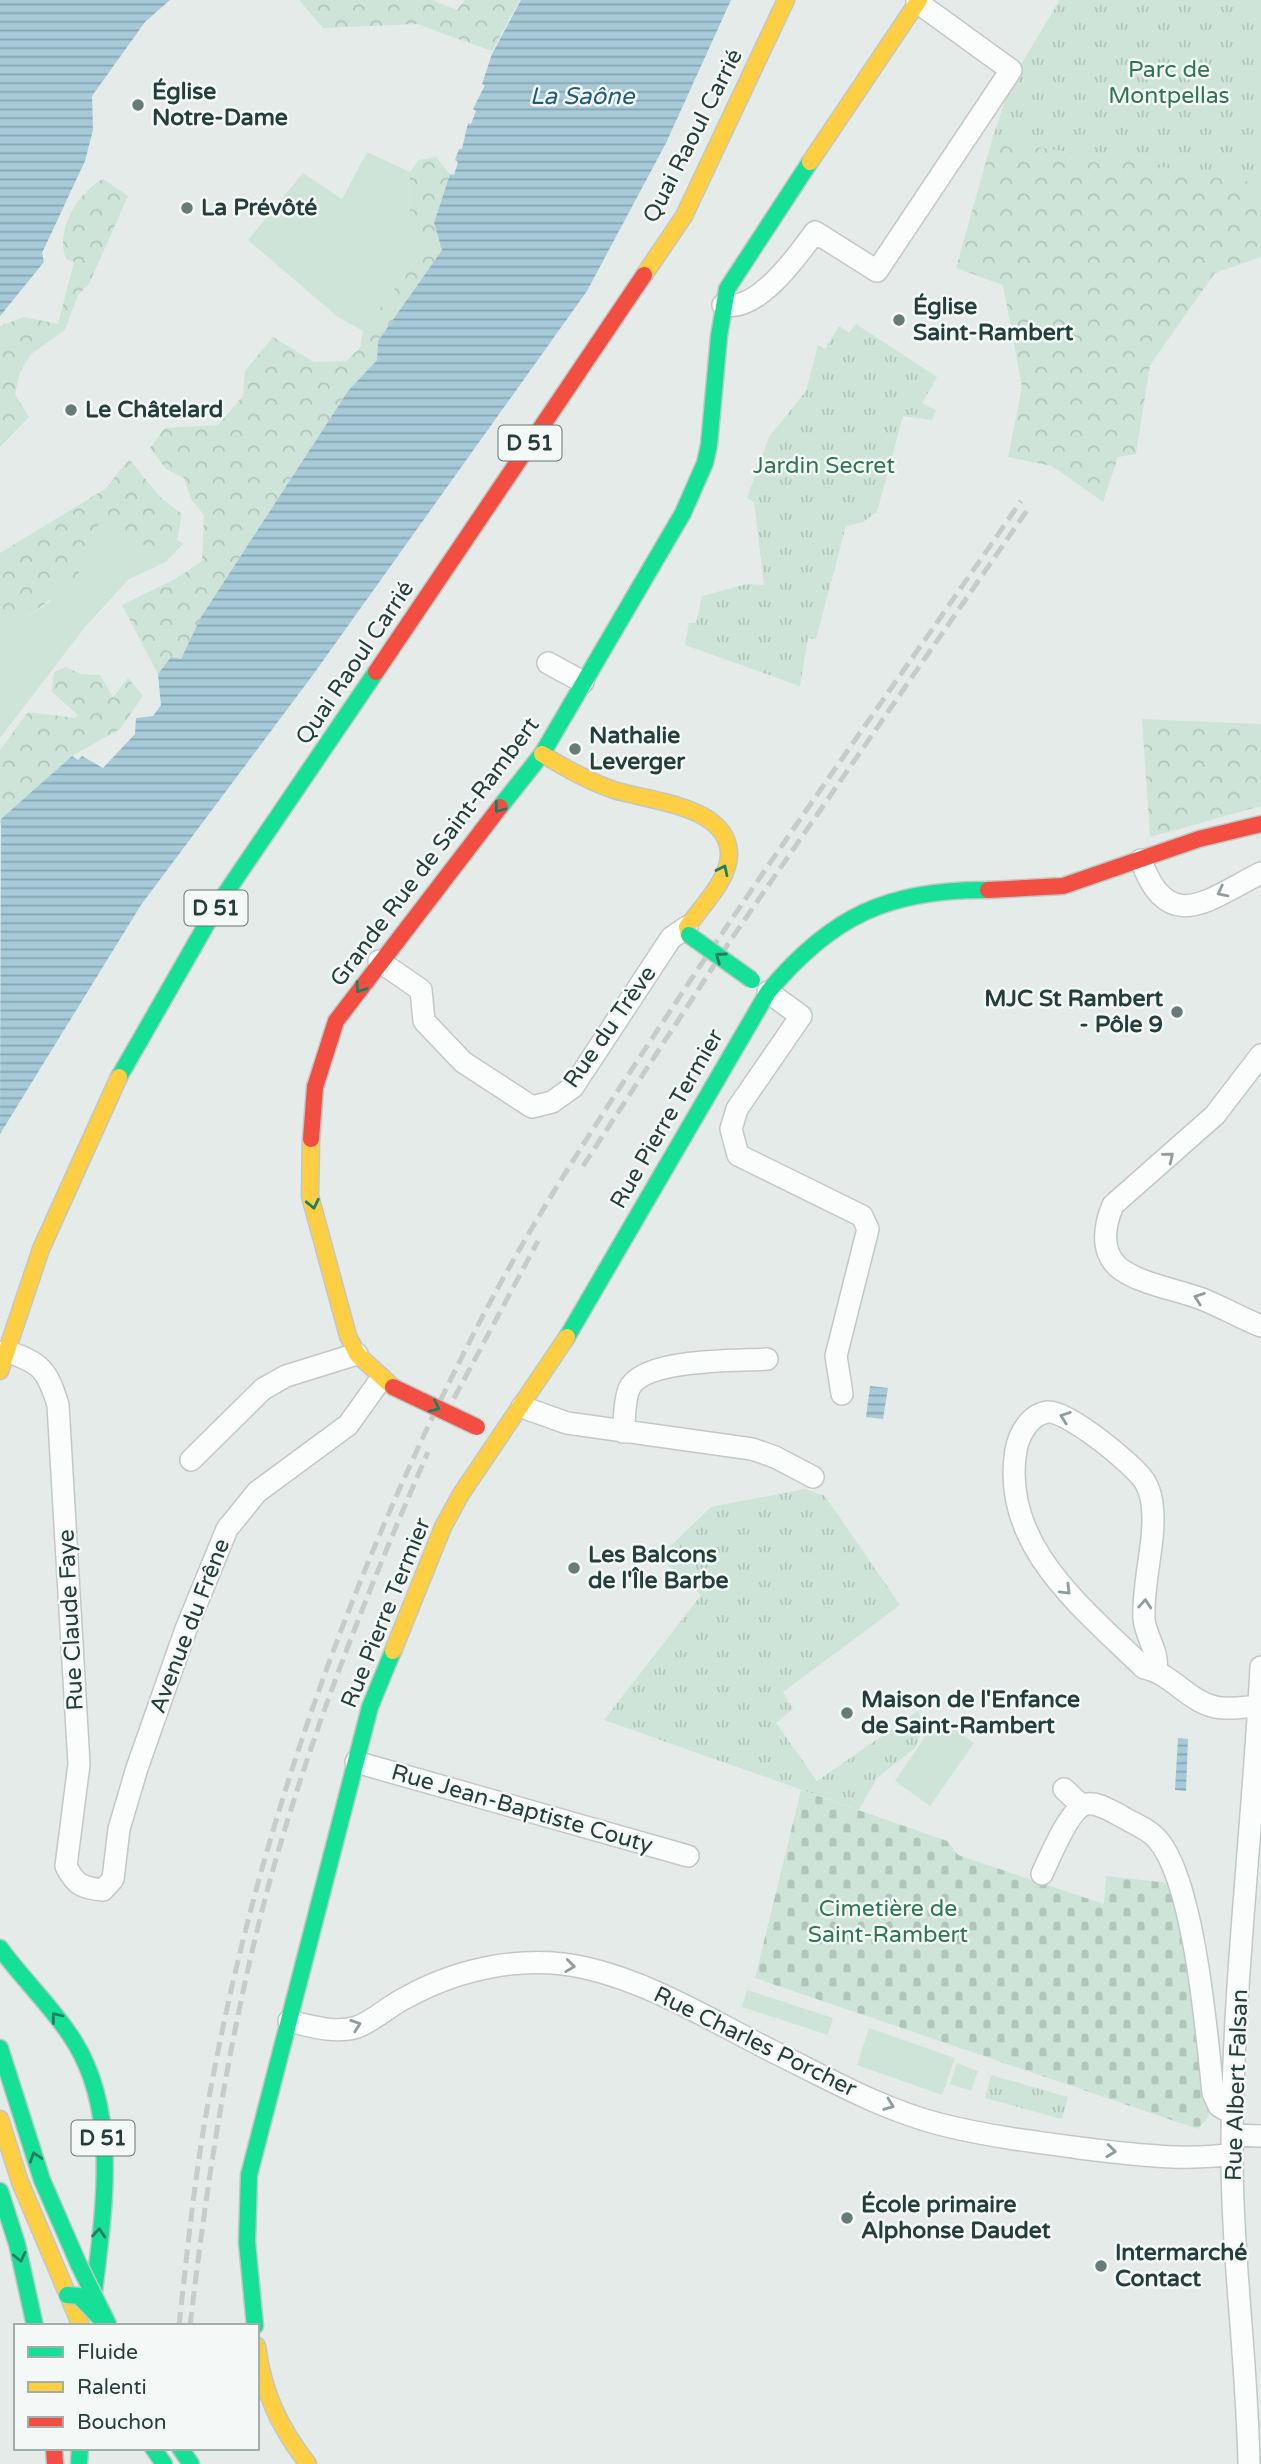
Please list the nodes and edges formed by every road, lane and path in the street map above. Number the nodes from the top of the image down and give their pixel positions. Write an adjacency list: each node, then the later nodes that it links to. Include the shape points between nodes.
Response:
1 (786, 0): 17 (street, Quai Raoul Carrié / D 51, via 684,216 217,905 159,1001 50,1225)
2 (918, 1): 3 (street, Grande Rue de Saint-Rambert, via 727,289); 3 (street, via 1010,70 877,271 815,232 784,274 741,305)
3 (723, 305): 5 (street, Grande Rue de Saint-Rambert, via 705,463 683,513)
4 (548, 663): 5 (street)
5 (583, 682): 6 (street, Grande Rue de Saint-Rambert)
6 (541, 754): 10 (street, one-way to 6, via 726,868 728,842 719,827 687,808 614,789); 11 (street, Grande Rue de Saint-Rambert, one-way to 11)
7 (1261, 824): 8 (street, Rue Pierre Termier)
8 (1141, 860): 9 (street, one-way to 8, via 1199,904 1182,906 1167,903 1149,881); 12 (street, Rue Pierre Termier, via 1061,886 951,890 886,900 820,936 786,969)
9 (1261, 873)
10 (688, 931): 11 (street, Rue du Trève, via 671,938 573,1087 552,1102 531,1107 463,1062 424,1021 421,990); 12 (street, one-way to 10, bridge)
11 (379, 961): 15 (street, Grande Rue de Saint-Rambert, one-way to 15, via 337,1021 315,1087 311,1118 310,1196 342,1317)
12 (760, 986): 19 (street, via 801,1016 737,1109 731,1129 738,1155 862,1216 869,1229 836,1356); 20 (street, Rue Pierre Termier, via 555,1357)
13 (1261, 1055): 14 (street, one-way to 13, via 1117,1266 1105,1234 1113,1205 1214,1115)
14 (1261, 1326)
15 (357, 1354): 18 (street, Grande Rue de Saint-Rambert); 23 (street, via 286,1376 263,1389)
16 (767, 1359): 21 (street, via 660,1368 640,1376 629,1389)
17 (3, 1361): 33 (street, Rue Claude Faye, via 38,1364 51,1380 58,1405 79,1764 66,1866 73,1881)
18 (387, 1383): 22 (street, Grande Rue de Saint-Rambert, one-way to 22, bridge); 33 (street, Avenue du Frêne, via 348,1425 257,1492 227,1529 137,1768 119,1829 113,1879)
19 (842, 1394)
20 (522, 1407): 21 (street, via 567,1423); 22 (street, Rue Pierre Termier)
21 (623, 1432): 24 (street, via 752,1449)
22 (500, 1439): 28 (street, Rue Pierre Termier, via 443,1527 370,1707)
23 (191, 1460)
24 (813, 1477)
25 (1261, 1667): 27 (street, Rue Albert Falsan)
26 (1156, 1670): 26 (street, one-way to 26, via 1157,1658 1144,1621 1152,1503 1145,1481 1076,1421 1046,1412 1030,1421 1018,1437 1013,1495 1052,1577 1144,1668); 27 (street, via 1215,1707)
27 (1259, 1706): 39 (street, Rue Albert Falsan)
28 (356, 1762): 31 (street, Rue Jean-Baptiste Couty); 37 (street, Rue Pierre Termier)
29 (1064, 1789): 30 (street)
30 (1081, 1805): 32 (street); 39 (street, via 1106,1807 1157,1838 1175,1870 1197,1963 1213,2093 1219,2106)
31 (688, 1856)
32 (1042, 1874)
33 (103, 1890)
34 (0, 1948): 36 (street, D 51)
35 (0, 1970): 36 (street)
36 (19, 1976): 48 (street, D 51, one-way to 36, via 103,2186 103,2143 95,2095 82,2055 57,2018)
37 (289, 2021): 42 (street, Rue Charles Porcher, one-way to 42, via 334,2030 358,2027 445,1979 483,1968 541,1963 584,1968 627,1980 863,2095 936,2123 1015,2140 1119,2152 1203,2157); 51 (street, Rue Pierre Termier, via 249,2175 247,2242)
38 (0, 2048): 50 (street, one-way to 38, bridge, via 42,2180)
39 (1233, 2114): 42 (street, Rue Albert Falsan)
40 (0, 2119): 44 (street, via 20,2182)
41 (1261, 2136): 42 (street, Rue Charles Porcher)
42 (1232, 2145): 54 (street, Rue Albert Falsan)
43 (0, 2192): 46 (street, one-way to 46)
44 (67, 2295): 45 (street); 47 (street); 49 (street, bridge, via 79,2296)
45 (48, 2313)
46 (35, 2324)
47 (80, 2324)
48 (91, 2324)
49 (105, 2324)
50 (106, 2324)
51 (255, 2324)
52 (259, 2356): 53 (street, via 270,2409)
53 (308, 2464)
54 (1249, 2464)

